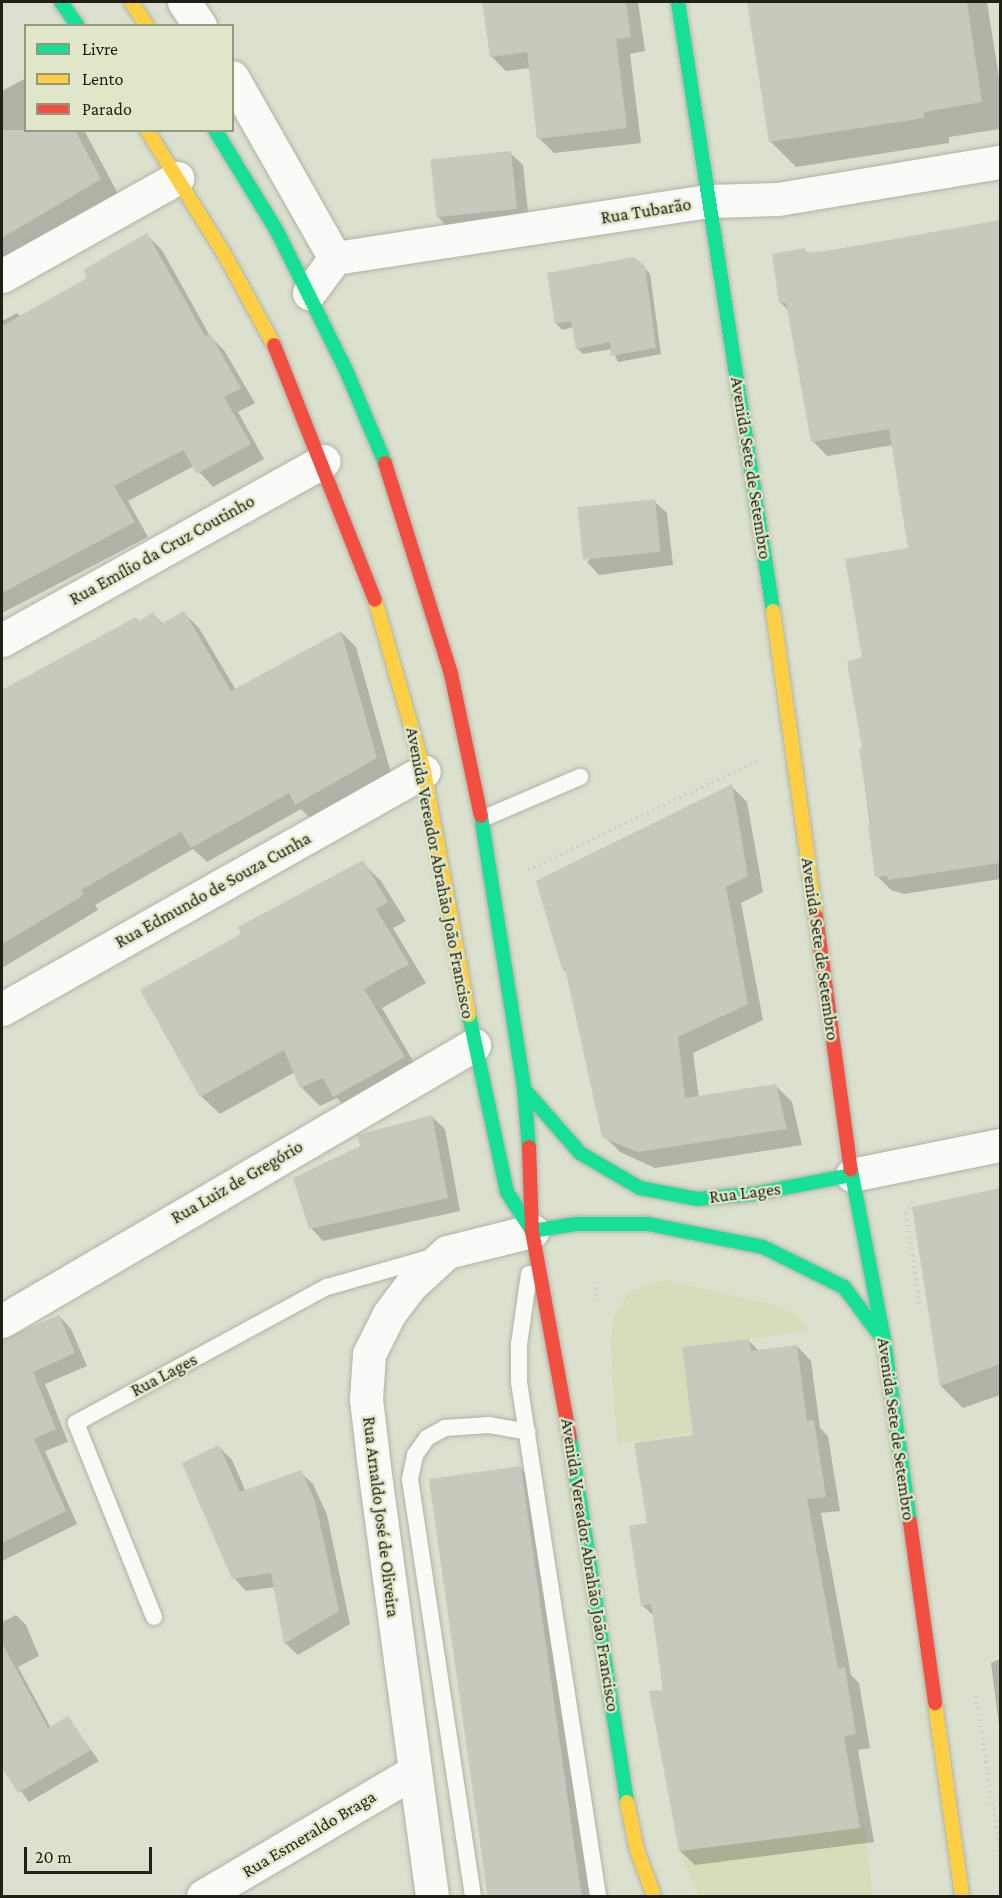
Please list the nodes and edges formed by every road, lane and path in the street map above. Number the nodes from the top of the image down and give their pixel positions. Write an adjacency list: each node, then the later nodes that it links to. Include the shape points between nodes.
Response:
1 (61, 2): 5 (main road)
2 (131, 2): 6 (main road)
3 (184, 2): 7 (street)
4 (678, 2): 13 (main road, Avenida Sete de Setembro)
5 (77, 24)
6 (146, 24)
7 (199, 24)
8 (234, 81): 14 (street)
9 (148, 132): 12 (main road, Avenida Vereador Abrahão João Francisco)
10 (216, 132): 16 (main road, Avenida Vereador Abrahão João Francisco, via 277,231)
11 (1000, 162): 13 (street, Rua Tubarão, via 778,199)
12 (177, 178): 15 (street); 17 (main road, Avenida Vereador Abrahão João Francisco, via 281,358)
13 (709, 201): 14 (street, Rua Tubarão); 19 (main road, Avenida Sete de Setembro)
14 (335, 258): 16 (street)
15 (2, 276)
16 (309, 293): 20 (main road, Avenida Vereador Abrahão João Francisco, via 384,458 451,674)
17 (323, 461): 18 (street, Rua Emílio da Cruz Coutinho); 21 (main road, Avenida Vereador Abrahão João Francisco)
18 (2, 640)
19 (792, 744): 24 (path); 29 (main road, Avenida Sete de Setembro)
20 (470, 758): 21 (main road); 23 (main road, Avenida Vereador Abrahão João Francisco)
21 (439, 767): 25 (street, Rua Edmundo de Souza Cunha); 26 (main road, Avenida Vereador Abrahão João Francisco)
22 (580, 777): 23 (lane)
23 (482, 819): 24 (main road, Avenida Vereador Abrahão João Francisco)
24 (492, 887): 27 (main road, Avenida Vereador Abrahão João Francisco)
25 (2, 1009)
26 (474, 1045): 30 (main road, Avenida Vereador Abrahão João Francisco, via 507,1192); 34 (street, Rua Luiz de Gregório)
27 (524, 1089): 29 (main road, Rua Lages, via 580,1153 640,1188 697,1199 753,1194); 30 (main road, Avenida Vereador Abrahão João Francisco)
28 (1000, 1145): 29 (street, Rua Lages)
29 (852, 1175): 35 (main road, Avenida Sete de Setembro)
30 (532, 1232): 31 (street, Rua Arnaldo José de Oliveira); 35 (main road, Rua Lages, via 576,1224 648,1224 763,1247 844,1287); 36 (lane, via 526,1311 519,1344 519,1382); 43 (main road, Avenida Vereador Abrahão João Francisco, via 559,1370 628,1808 637,1850)
31 (447, 1252): 37 (lane, Rua Lages, via 327,1287 76,1423); 38 (street, Rua Arnaldo José de Oliveira, via 410,1286 389,1314 369,1354 366,1399)
32 (595, 1282): 33 (path)
33 (598, 1305)
34 (2, 1321)
35 (884, 1340): 44 (main road, Avenida Sete de Setembro)
36 (527, 1432): 41 (lane, via 489,1425 445,1428 427,1438 415,1455 410,1479); 42 (lane)
37 (154, 1617)
38 (415, 1771): 39 (street, Rua Esmeraldo Braga); 40 (street, Rua Arnaldo José de Oliveira)
39 (202, 1896)
40 (432, 1896)
41 (473, 1896)
42 (598, 1896)
43 (654, 1896)
44 (962, 1896)

